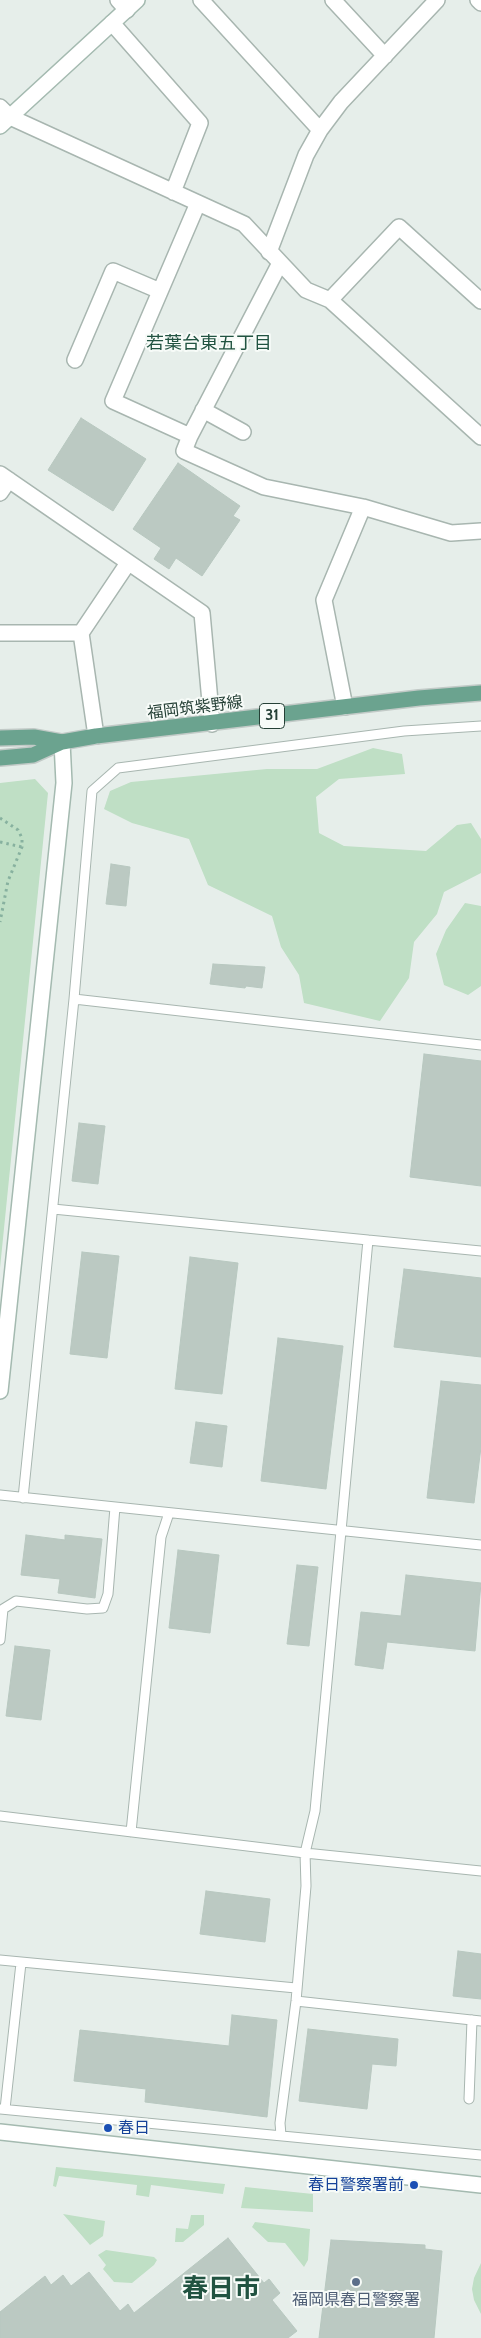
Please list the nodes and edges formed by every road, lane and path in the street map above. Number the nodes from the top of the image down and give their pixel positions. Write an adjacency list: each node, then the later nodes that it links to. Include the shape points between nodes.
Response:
1 (201, 0): 10 (street)
2 (333, 0): 8 (street)
3 (437, 0): 8 (street)
4 (478, 0): 6 (street)
5 (127, 3): 7 (street)
6 (481, 3)
7 (112, 23): 9 (street); 11 (street, via 200,123)
8 (384, 56): 10 (street)
9 (3, 117): 11 (street)
10 (320, 130): 13 (street, via 306,155)
11 (172, 192): 12 (street)
12 (198, 203): 13 (street, via 244,224); 14 (street)
13 (275, 257): 15 (street, via 306,290); 18 (street)
14 (160, 292): 17 (street, via 113,272); 21 (street, via 113,402)
15 (330, 300): 16 (street, via 399,227); 20 (street)
16 (481, 301)
17 (75, 360)
18 (203, 410): 19 (street); 21 (street)
19 (243, 432)
20 (481, 435)
21 (190, 436): 24 (street, via 184,451 264,487)
22 (4, 477): 23 (street); 26 (street)
23 (0, 493)
24 (363, 506): 25 (street, via 450,532); 30 (street, via 324,600)
25 (481, 531)
26 (128, 563): 28 (street); 31 (street, via 202,613)
27 (0, 633): 28 (street)
28 (81, 633): 33 (street)
29 (481, 693): 30 (main road, 福岡筑紫野線 / 31)
30 (346, 707): 31 (main road, 福岡筑紫野線 / 31)
31 (212, 724): 33 (main road, 福岡筑紫野線 / 31)
32 (481, 726): 41 (lane, via 404,731 118,768 92,791)
33 (96, 736): 35 (main road, 福岡筑紫野線 / 31)
34 (0, 738): 35 (main road, 福岡筑紫野線 / 31, via 34,737)
35 (62, 742): 36 (main road, 福岡筑紫野線 / 31, via 33,755); 46 (street, via 64,783)
36 (0, 758)
37 (0, 818): 39 (path, via 18,830)
38 (0, 842): 39 (path)
39 (22, 847): 40 (path, via 8,881)
40 (0, 922)
41 (74, 999): 42 (lane); 43 (lane)
42 (481, 1044)
43 (53, 1209): 44 (lane); 49 (lane)
44 (368, 1240): 45 (lane); 52 (lane)
45 (481, 1251)
46 (5, 1301): 47 (street)
47 (0, 1391)
48 (0, 1495): 49 (lane)
49 (23, 1498): 50 (lane)
50 (115, 1507): 51 (lane); 54 (lane, via 108,1594 103,1608 16,1601 3,1609)
51 (169, 1513): 52 (lane); 56 (lane, via 161,1537)
52 (341, 1531): 53 (lane); 57 (lane, via 315,1811)
53 (481, 1545)
54 (0, 1640)
55 (0, 1816): 56 (lane)
56 (131, 1832): 57 (lane)
57 (305, 1853): 58 (lane); 61 (lane, via 306,1886)
58 (481, 1871)
59 (0, 1960): 60 (lane)
60 (21, 1963): 61 (lane); 65 (lane)
61 (296, 1988): 62 (lane)
62 (296, 2001): 63 (lane); 67 (lane, via 280,2123)
63 (476, 2021): 64 (lane)
64 (469, 2099)
65 (3, 2109): 67 (lane)
66 (0, 2132): 69 (street)
67 (282, 2135): 68 (lane)
68 (481, 2155)
69 (481, 2185)

